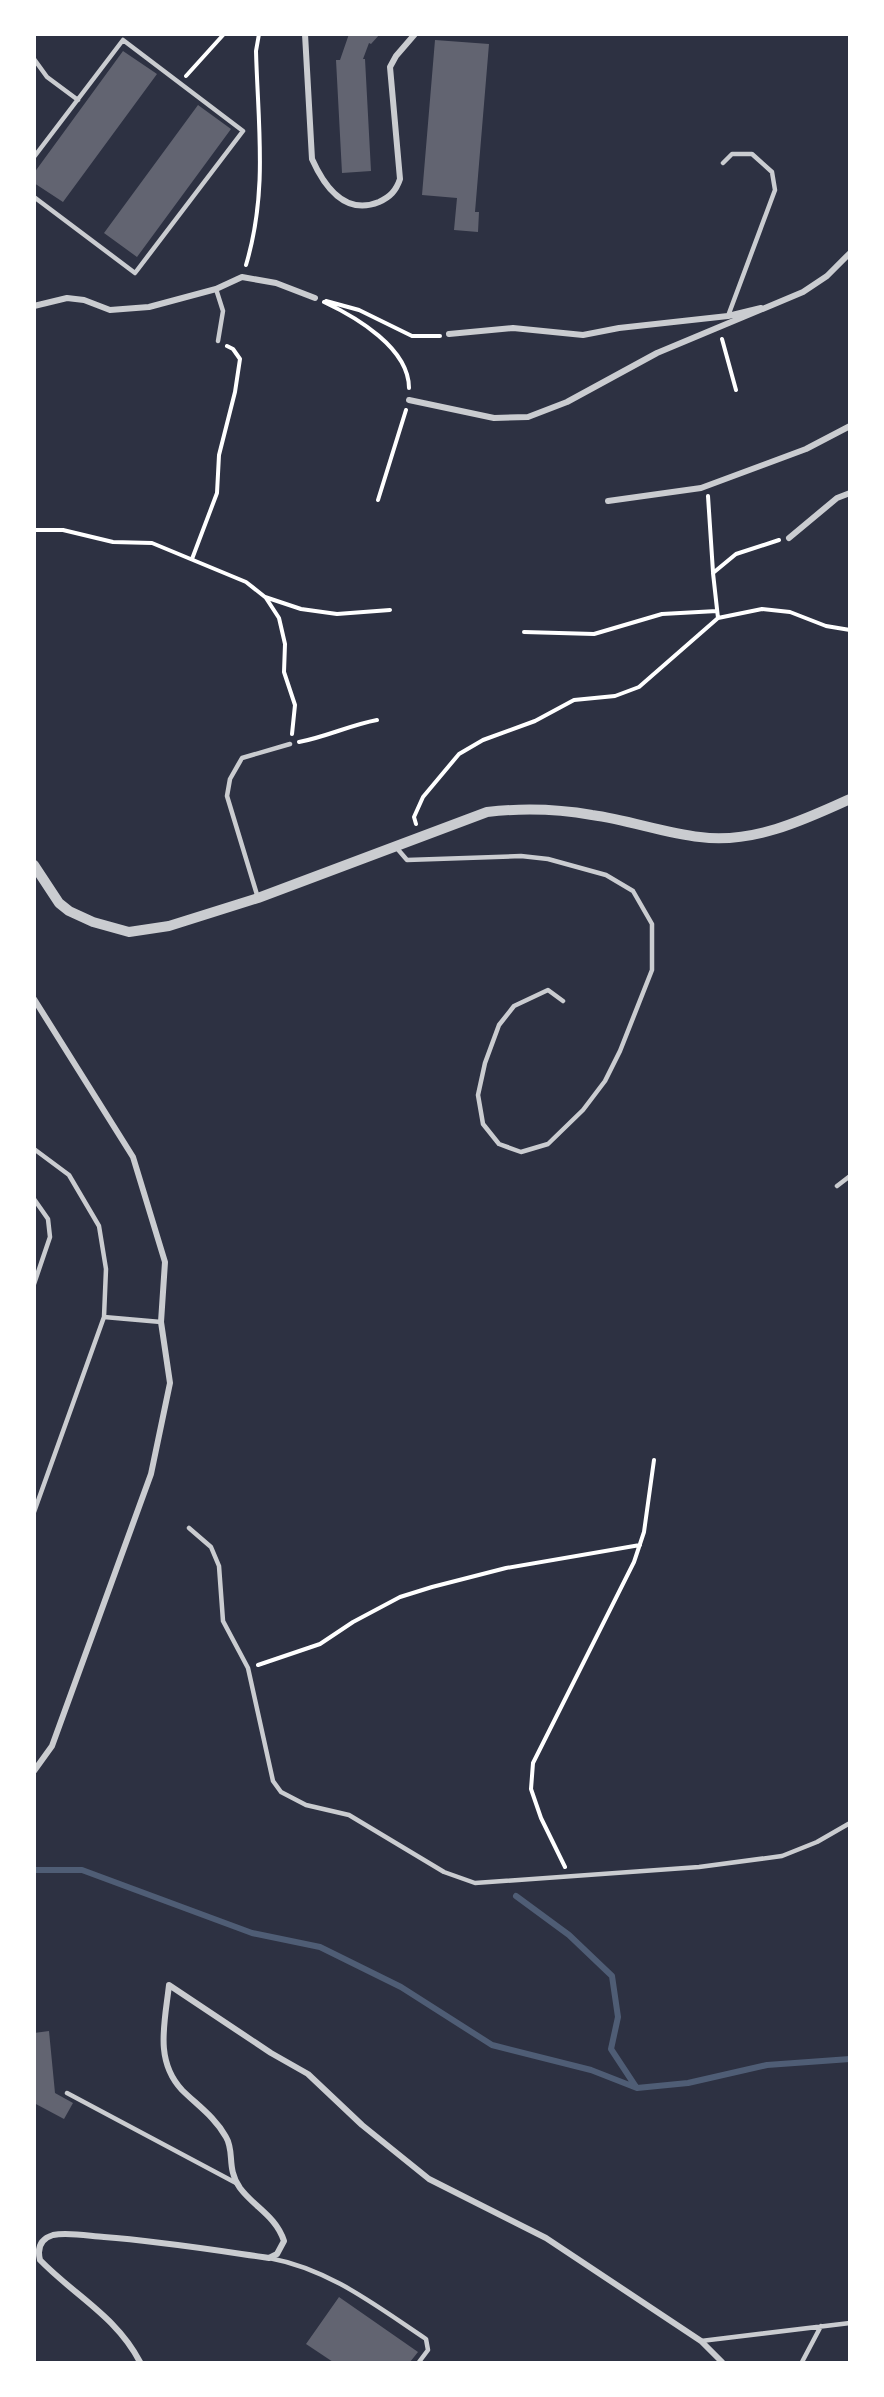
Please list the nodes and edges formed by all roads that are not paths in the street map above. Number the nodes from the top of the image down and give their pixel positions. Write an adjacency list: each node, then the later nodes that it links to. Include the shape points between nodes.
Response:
1 (306, 34): 2 (street, via 312,159 320,176 342,201 365,206 397,190 400,179 390,67)
2 (416, 34)
3 (34, 59): 4 (lane, via 47,77)
4 (78, 100): 5 (lane); 7 (lane, via 123,40 243,131 135,273)
5 (34, 157)
6 (723, 163): 13 (lane, via 732,154 752,154 772,172 775,190)
7 (34, 197)
8 (849, 253): 11 (street, via 819,281)
9 (216, 290): 10 (street, via 242,277 276,283); 12 (street, via 148,307 111,309 67,298); 15 (lane, via 223,311)
10 (315, 298)
11 (777, 305): 13 (street); 16 (street, via 657,354 567,402 528,417 494,417)
12 (34, 306)
13 (728, 316): 14 (street, via 584,335 513,328)
14 (449, 334)
15 (218, 341)
16 (409, 400)
17 (849, 426): 19 (street, via 806,449 708,485)
18 (849, 493): 20 (street, via 837,498)
19 (608, 501)
20 (789, 538)
21 (290, 744): 25 (lane, via 242,758 230,779 227,796)
22 (849, 799): 23 (street, via 803,821 765,832 701,837 592,814 515,808 487,812)
23 (395, 846): 25 (street); 27 (lane, via 407,860 521,856 606,875 633,891 652,924 652,970 605,1081 584,1110 548,1144 521,1152 499,1144 483,1124 478,1095 485,1063 499,1025 514,1006 548,990)
24 (34, 865): 25 (street, via 59,903 69,911 129,932 169,926)
25 (258, 898)
26 (34, 999): 34 (street, via 133,1157 165,1262)
27 (563, 1001)
28 (34, 1149): 33 (lane, via 69,1175 99,1226 106,1269)
29 (849, 1176): 30 (lane)
30 (837, 1186)
31 (34, 1199): 32 (lane, via 48,1219 50,1237)
32 (34, 1284)
33 (104, 1317): 34 (lane); 35 (lane)
34 (161, 1322): 37 (street, via 170,1383 151,1474 52,1746)
35 (34, 1512)
36 (189, 1528): 38 (lane, via 211,1547 219,1566 223,1622 248,1668 273,1781 281,1792 306,1805 349,1815 444,1872 475,1883 699,1867 782,1856)
37 (34, 1771)
38 (849, 1823)
39 (67, 2093): 40 (lane)
40 (236, 2183): 41 (street, via 281,2232 281,2248); 44 (street, via 227,2138 168,2072 162,2048 169,1985 326,2087 362,2125 429,2179 546,2238)
41 (269, 2258): 45 (street, via 158,2241 54,2235 42,2241 38,2250 40,2260 100,2311 128,2340); 46 (lane, via 295,2262 342,2283 426,2338 428,2350)
42 (849, 2323): 43 (lane)
43 (821, 2326): 44 (lane); 48 (lane)
44 (701, 2341): 47 (street)
45 (140, 2362)
46 (419, 2362)
47 (722, 2362)
48 (802, 2362)

